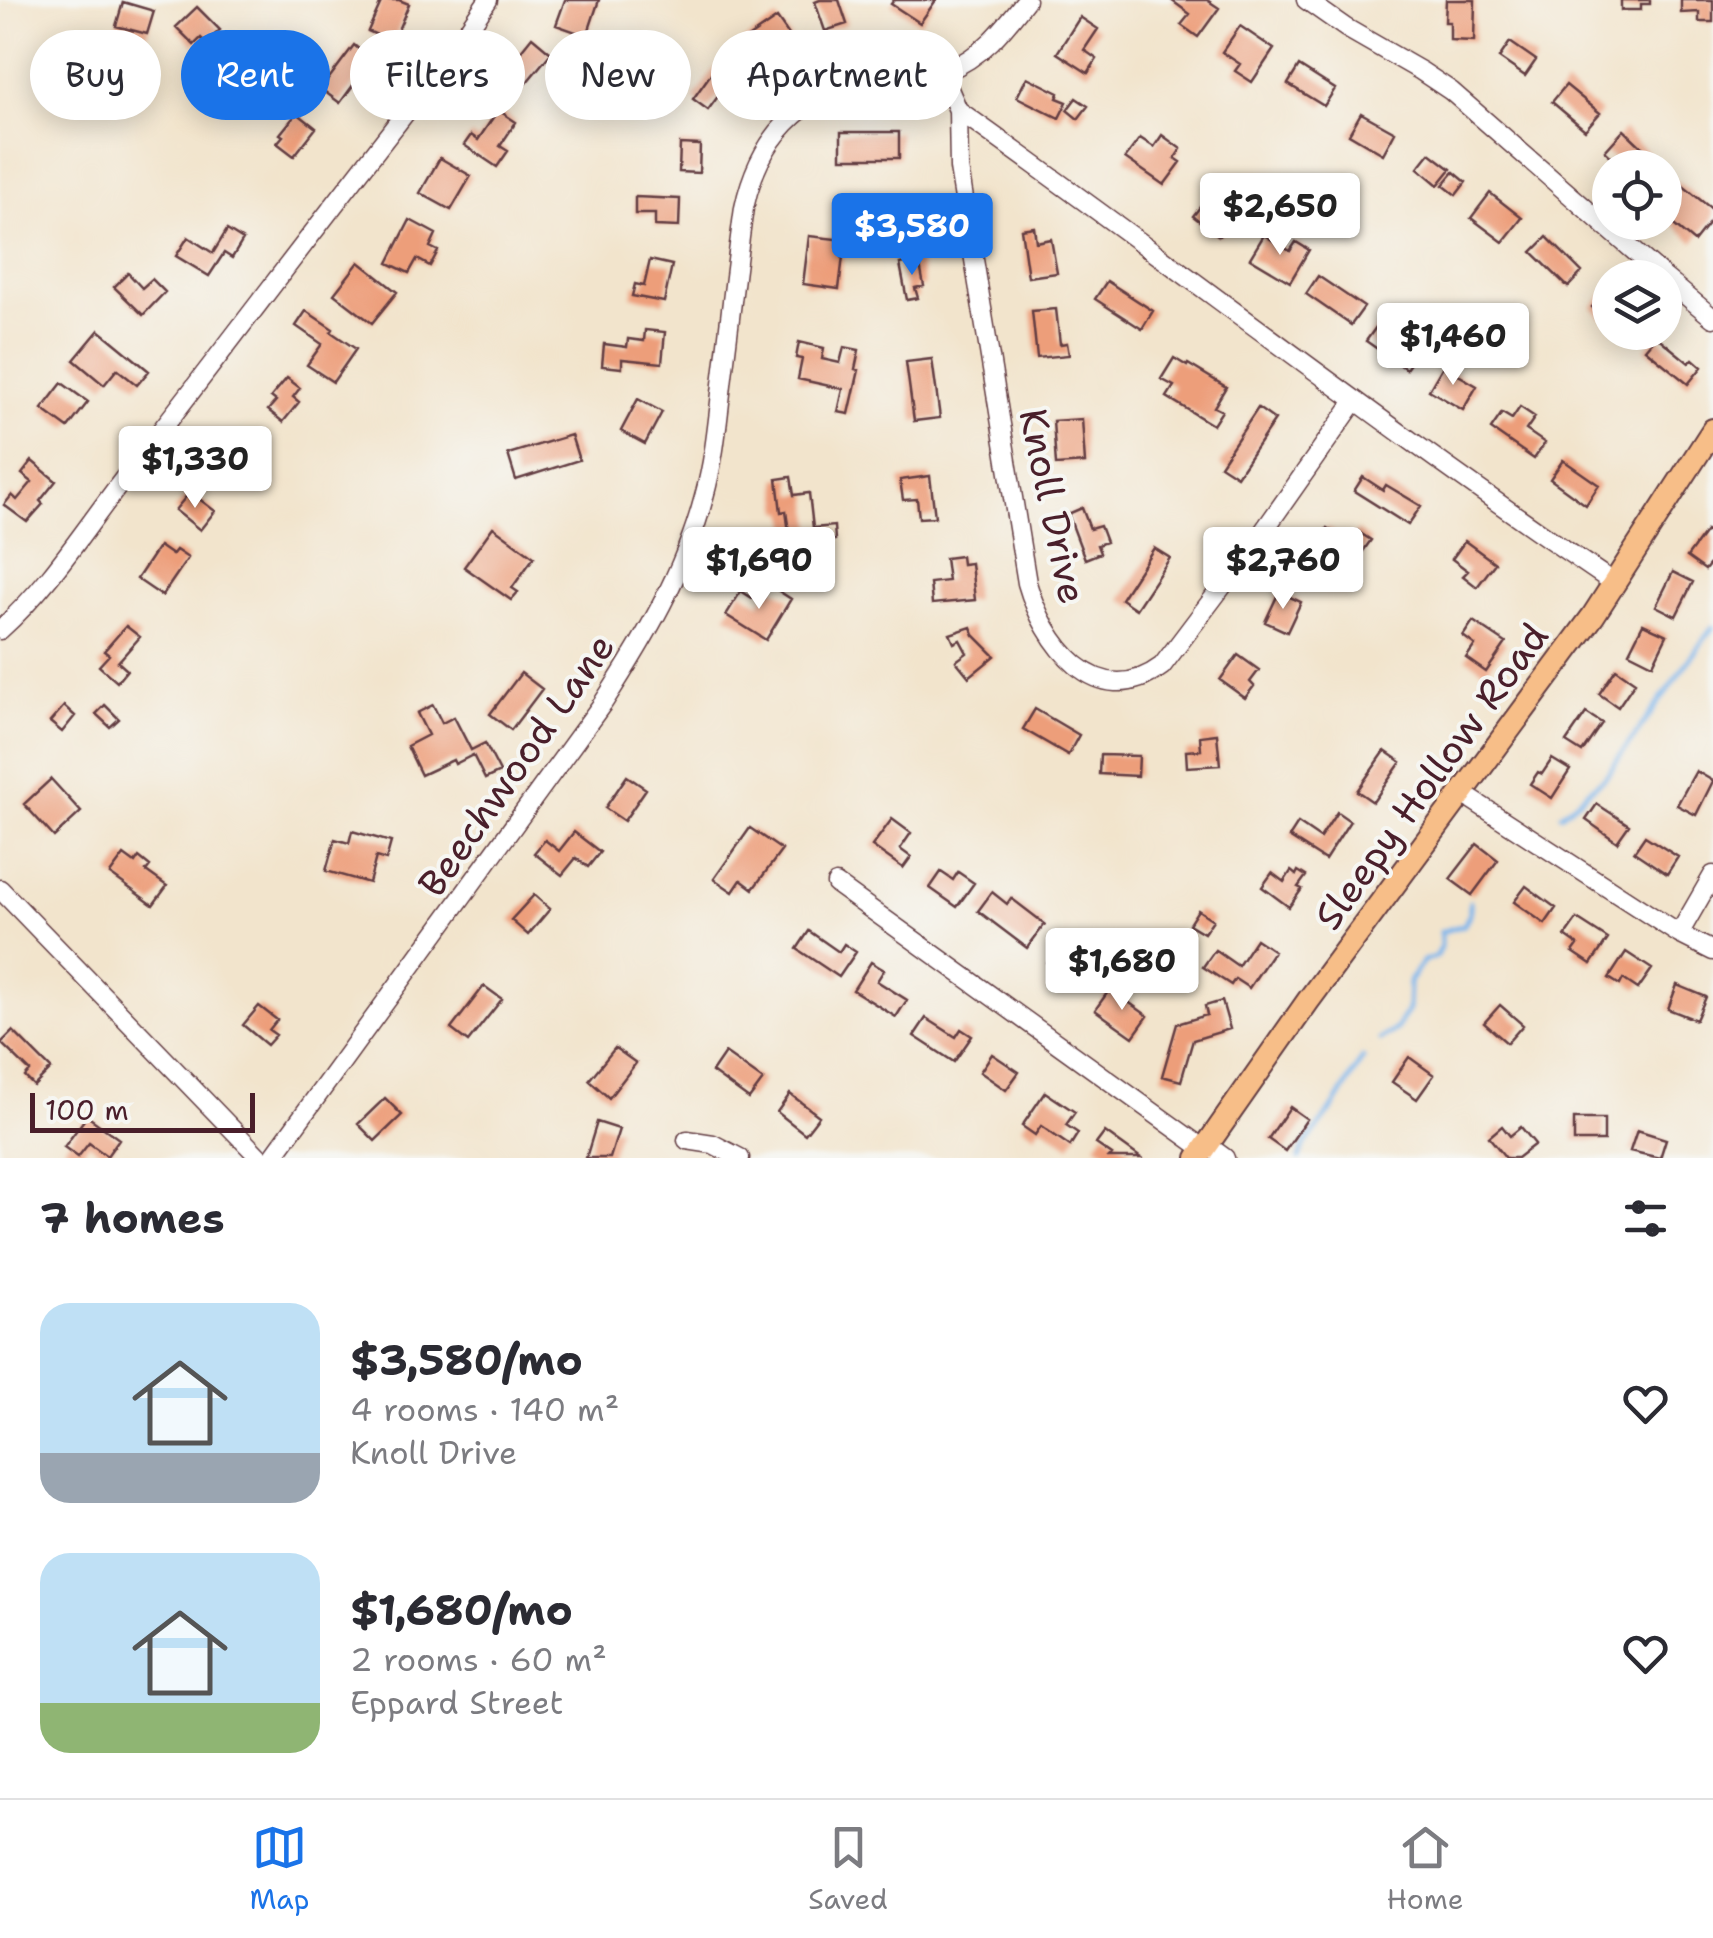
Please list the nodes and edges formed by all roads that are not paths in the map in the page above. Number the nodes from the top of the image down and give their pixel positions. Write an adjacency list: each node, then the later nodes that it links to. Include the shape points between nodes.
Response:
1 (488, 0): 14 (street, via 54,574)
2 (1026, 0): 4 (street, Beechwood Lane)
3 (1311, 1): 8 (street, via 1451,91)
4 (963, 64)
5 (963, 114): 11 (street)
6 (789, 120): 24 (street, Beechwood Lane, via 748,185 707,486 670,592 603,703)
7 (958, 120): 11 (street, Knoll Drive, via 960,168 1027,583 1047,632 1091,675 1126,682 1162,666)
8 (1644, 260)
9 (1682, 292): 10 (street)
10 (1713, 318)
11 (1355, 401): 13 (street)
12 (1713, 430): 13 (main road, Sleepy Hollow Road)
13 (1614, 583): 15 (main road, Sleepy Hollow Road)
14 (0, 630)
15 (1463, 794): 19 (street); 22 (main road, Sleepy Hollow Road, via 1308,1001)
16 (1713, 874): 19 (street)
17 (836, 884): 22 (street)
18 (0, 889): 23 (street)
19 (1680, 934): 20 (street)
20 (1713, 951)
21 (688, 1140): 25 (street)
22 (1209, 1152)
23 (260, 1158)
24 (272, 1158)
25 (740, 1158)

